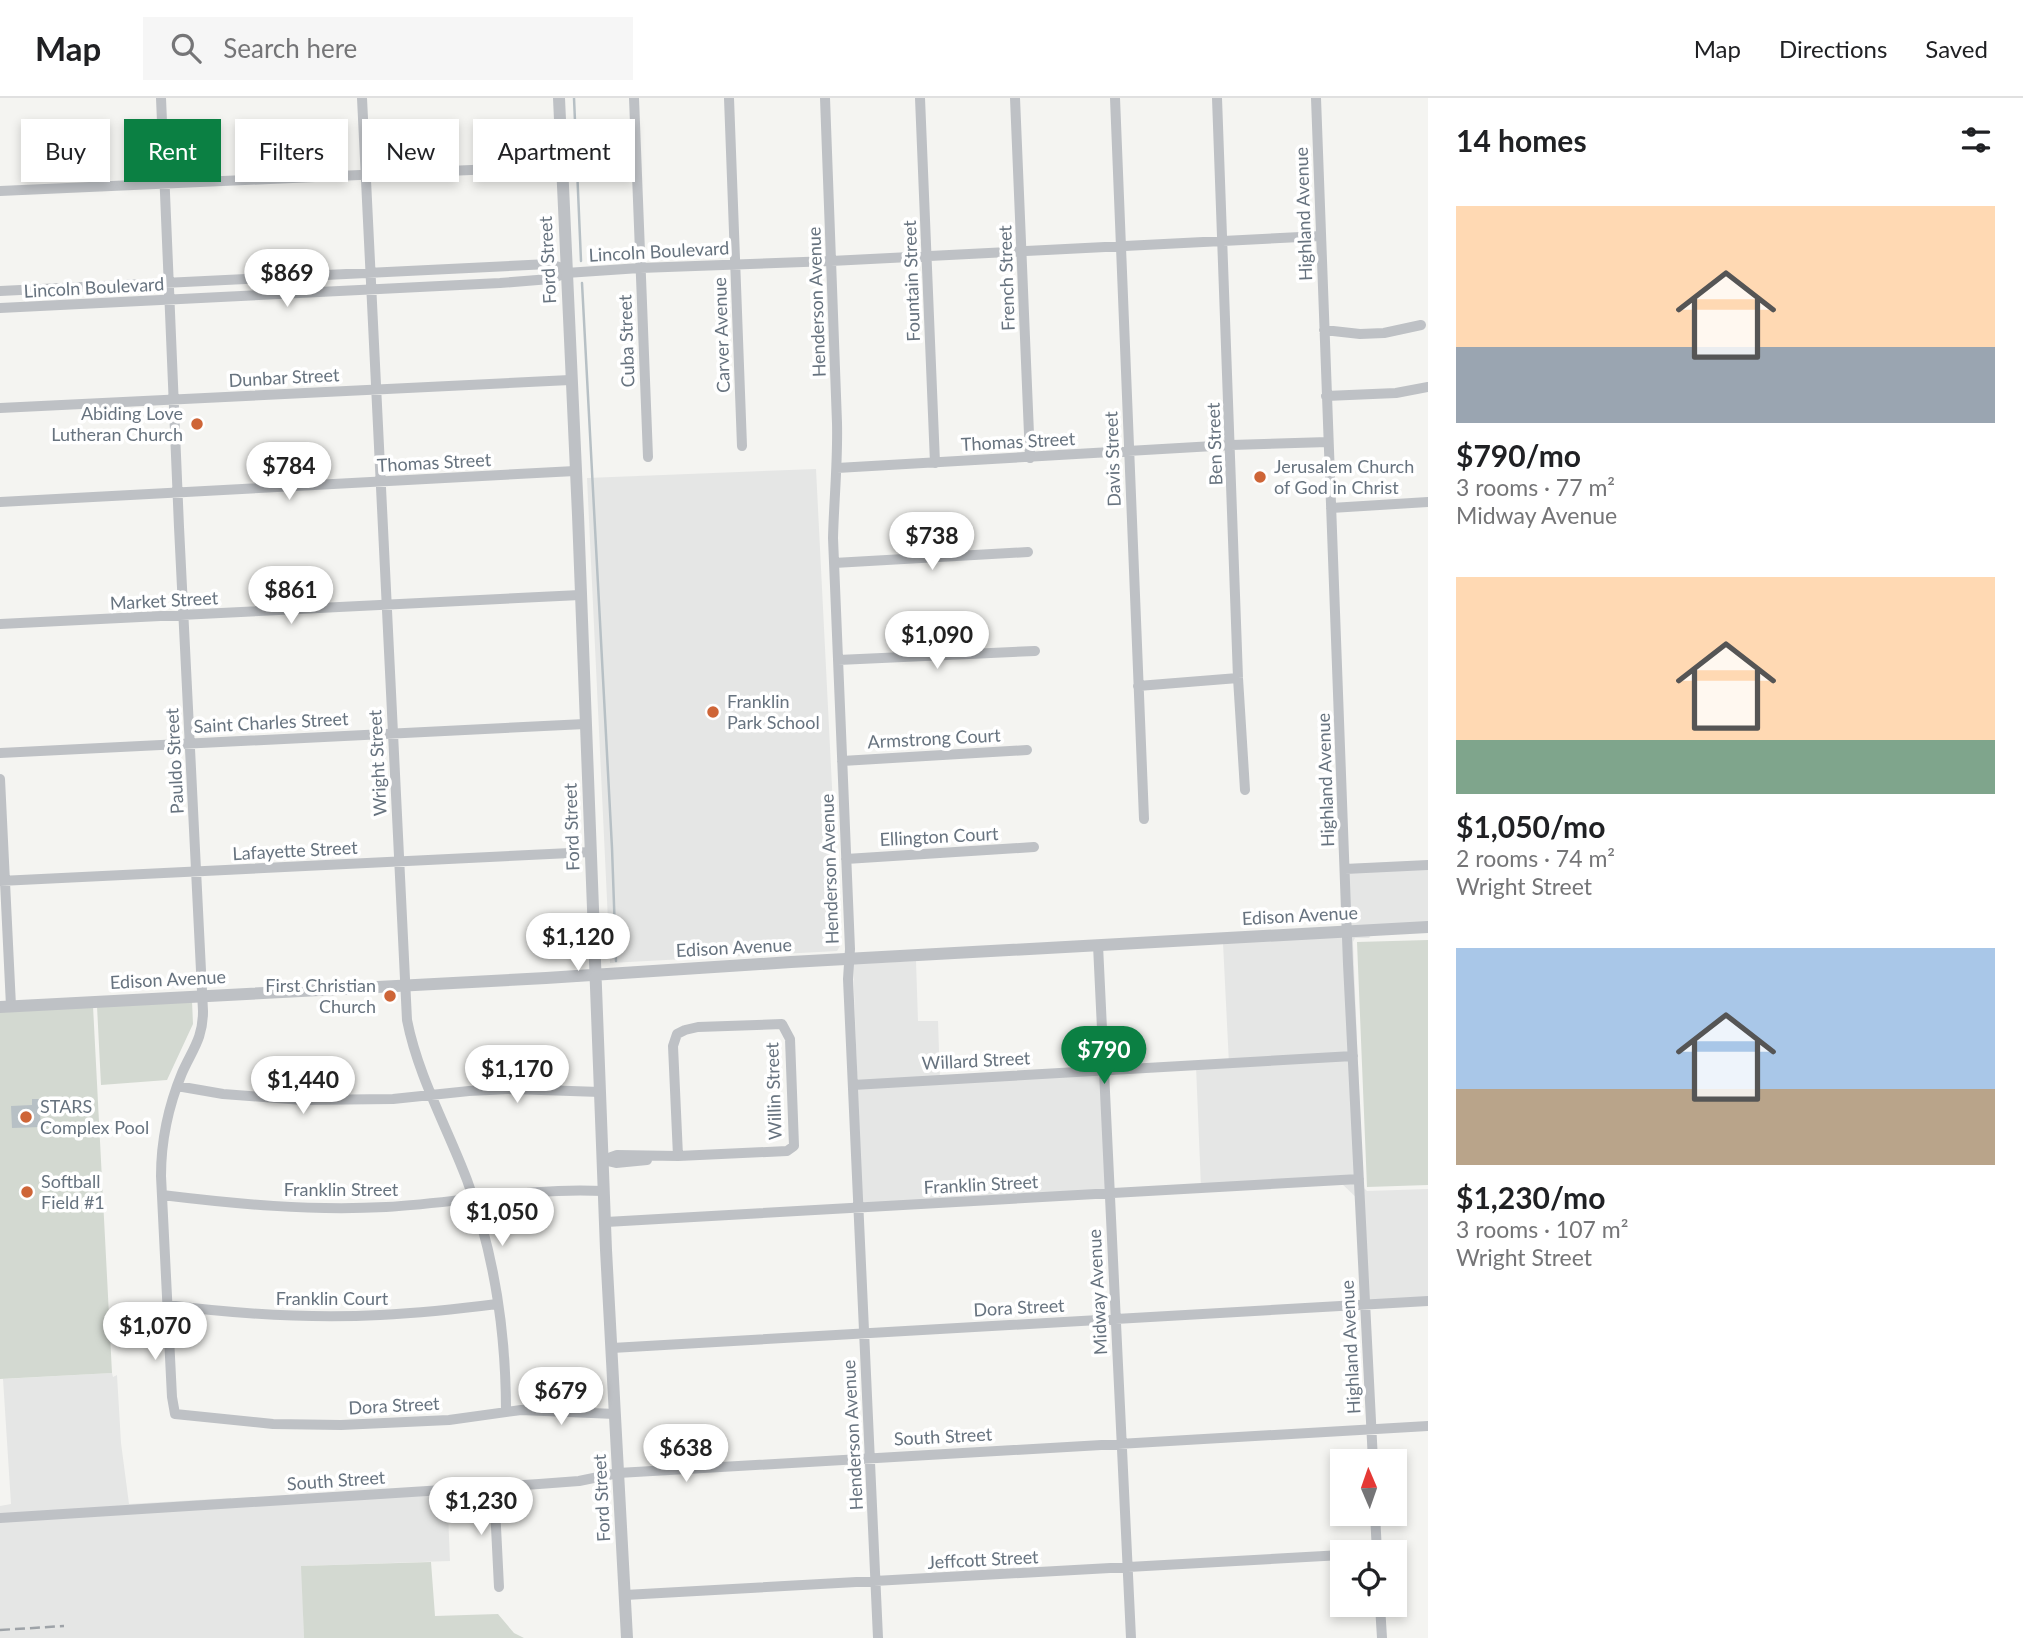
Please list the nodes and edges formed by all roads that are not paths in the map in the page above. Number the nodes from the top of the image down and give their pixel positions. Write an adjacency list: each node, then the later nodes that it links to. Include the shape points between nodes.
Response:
1 (161, 98): 17 (street, Pauldo Street)
2 (362, 98): 12 (street, Wright Street)
3 (558, 98): 13 (street, Ford Street)
4 (634, 98): 26 (street, Cuba Street)
5 (729, 98): 25 (street, Carver Avenue)
6 (825, 98): 24 (street, Henderson Avenue)
7 (920, 98): 23 (street, Fountain Street)
8 (1016, 98): 22 (street, French Street)
9 (1115, 98): 21 (street, Davis Street)
10 (1217, 98): 20 (street, Ben Street)
11 (1316, 98): 19 (street, Highland Avenue)
12 (363, 119)
13 (559, 119)
14 (362, 174): 17 (street)
15 (366, 182): 28 (street, Wright Street)
16 (562, 182): 27 (street, Ford Street)
17 (165, 184): 18 (street); 29 (street, Pauldo Street)
18 (0, 191)
19 (1321, 236): 20 (street, Lincoln Boulevard); 35 (street, Highland Avenue)
20 (1222, 242): 21 (street, Lincoln Boulevard); 43 (street, Ben Street)
21 (1121, 247): 22 (street, Lincoln Boulevard); 45 (street, Davis Street)
22 (1022, 251): 23 (street, Lincoln Boulevard); 47 (street, French Street)
23 (926, 256): 24 (street, Lincoln Boulevard); 48 (street, Fountain Street)
24 (831, 261): 25 (street, Lincoln Boulevard); 49 (street, Henderson Avenue)
25 (735, 265): 26 (street, Lincoln Boulevard); 44 (street, Carver Avenue)
26 (640, 268): 27 (street, Lincoln Boulevard); 46 (street, Cuba Street)
27 (566, 271): 28 (street, Lincoln Boulevard, via 549,264); 30 (street, Lincoln Boulevard, via 550,279); 36 (street, Ford Street)
28 (370, 272): 29 (street, Lincoln Boulevard); 30 (street, Wright Street)
29 (170, 282): 31 (street, Lincoln Boulevard); 32 (street, Pauldo Street)
30 (371, 290): 32 (street, Lincoln Boulevard); 38 (street, Wright Street)
31 (0, 291)
32 (170, 299): 33 (street, Lincoln Boulevard); 40 (street, Pauldo Street)
33 (0, 308)
34 (1421, 325): 35 (street, via 1360,334)
35 (1324, 330): 39 (street, Highland Avenue)
36 (570, 380): 38 (street, Dunbar Street); 50 (street, Ford Street)
37 (1428, 387): 39 (street)
38 (375, 389): 40 (street, Dunbar Street); 51 (street, Wright Street)
39 (1326, 396): 42 (street, Highland Avenue)
40 (173, 399): 41 (street, Dunbar Street); 52 (street, Pauldo Street)
41 (0, 408)
42 (1328, 442): 43 (street, Thomas Street); 55 (street, Highland Avenue)
43 (1231, 445): 45 (street, Thomas Street); 64 (street, Ben Street)
44 (742, 446)
45 (1129, 451): 47 (street, Thomas Street); 65 (street, Davis Street)
46 (648, 457)
47 (1030, 458): 48 (street, Thomas Street)
48 (935, 463): 49 (street, Thomas Street)
49 (837, 468): 57 (street, Henderson Avenue)
50 (575, 471): 51 (street, Thomas Street); 58 (street, Ford Street)
51 (379, 481): 52 (street, Thomas Street); 59 (street, Wright Street)
52 (178, 493): 53 (street, Thomas Street); 60 (street, Pauldo Street)
53 (0, 502)
54 (1428, 502): 55 (street)
55 (1331, 508): 80 (street, Highland Avenue)
56 (1028, 552): 57 (street)
57 (834, 563): 63 (street, Henderson Avenue)
58 (580, 595): 59 (street, Market Street); 66 (street, Ford Street)
59 (386, 606): 60 (street, Market Street); 67 (street, Wright Street)
60 (183, 617): 61 (street, Market Street); 68 (street, Pauldo Street)
61 (0, 624)
62 (1035, 651): 63 (street)
63 (838, 660): 71 (street, Henderson Avenue)
64 (1238, 678): 65 (street); 73 (street, Ben Street)
65 (1139, 686): 74 (street, Davis Street)
66 (585, 724): 67 (street, Saint Charles Street); 76 (street, Ford Street)
67 (392, 733): 68 (street, Saint Charles Street); 78 (street, Wright Street)
68 (190, 743): 70 (street, Saint Charles Street); 81 (street, Pauldo Street)
69 (1027, 750): 71 (street, Armstrong Court)
70 (0, 752)
71 (842, 761): 77 (street, Henderson Avenue)
72 (0, 779): 82 (street)
73 (1245, 790)
74 (1144, 819)
75 (1034, 847): 77 (street, Ellington Court)
76 (591, 852): 78 (street, Lafayette Street); 87 (street, Ford Street)
77 (846, 859): 86 (street, Henderson Avenue)
78 (398, 861): 81 (street, Lafayette Street); 88 (street, Wright Street)
79 (1428, 865): 80 (street)
80 (1345, 869): 84 (street, Highland Avenue)
81 (195, 872): 82 (street, Lafayette Street); 89 (street, Pauldo Street)
82 (3, 881): 90 (street)
83 (1428, 928): 84 (street, Edison Avenue)
84 (1348, 930): 85 (street, Edison Avenue); 91 (street, Highland Avenue)
85 (1098, 945): 86 (street, Edison Avenue); 92 (street, Midway Avenue)
86 (848, 960): 87 (street, Edison Avenue); 93 (street, Henderson Avenue)
87 (595, 975): 88 (street, Edison Avenue); 95 (street, Ford Street)
88 (405, 985): 89 (street, Edison Avenue); 96 (street, Wright Street, via 410,1038)
89 (201, 996): 90 (street, Edison Avenue); 94 (street, Pauldo Street, via 201,1034)
90 (6, 1006)
91 (1353, 1056): 92 (street, Willard Street); 99 (street, Highland Avenue)
92 (1104, 1070): 93 (street, Willard Street); 101 (street, Midway Avenue)
93 (853, 1084): 104 (street, Henderson Avenue)
94 (177, 1086): 96 (street, via 302,1100); 102 (street, Pauldo Street, via 162,1148)
95 (600, 1092): 96 (street, via 501,1090); 98 (street, Ford Street)
96 (432, 1095): 103 (street, Wright Street)
97 (678, 1156): 97 (street, Willin Street, via 787,1151 794,1146 790,1038 782,1024 698,1027 677,1034 673,1046); 98 (street, Willin Street, via 617,1155)
98 (603, 1160): 100 (street, Ford Street)
99 (1359, 1179): 101 (street, Franklin Street); 109 (street, Highland Avenue)
100 (604, 1191): 103 (street, Franklin Street, via 536,1191); 105 (street, Ford Street)
101 (1109, 1194): 104 (street, Franklin Street); 110 (street, Midway Avenue)
102 (162, 1195): 103 (street, Franklin Street, via 304,1208 386,1207); 108 (street, Pauldo Street)
103 (474, 1198): 107 (street, Wright Street)
104 (858, 1207): 105 (street, Franklin Street); 111 (street, Henderson Avenue)
105 (606, 1222): 112 (street, Ford Street)
106 (1428, 1301): 109 (street, Dora Street)
107 (497, 1304): 108 (street, Franklin Court, via 339,1317); 113 (street, Wright Street)
108 (167, 1305): 115 (street, Pauldo Street)
109 (1365, 1306): 110 (street, Dora Street); 117 (street, Highland Avenue)
110 (1115, 1318): 111 (street, Dora Street); 118 (street, Midway Avenue)
111 (864, 1333): 112 (street, Dora Street); 120 (street, Henderson Avenue)
112 (612, 1348): 114 (street, Ford Street)
113 (506, 1412): 114 (street, Dora Street); 115 (street, Dora Street, via 341,1425)
114 (615, 1414): 121 (street, Ford Street)
115 (175, 1415)
116 (1428, 1426): 117 (street, South Street)
117 (1371, 1429): 118 (street, South Street); 119 (street, Highland Avenue)
118 (1121, 1444): 120 (street, South Street); 125 (street, Midway Avenue)
119 (1372, 1449)
120 (870, 1458): 121 (street, South Street); 126 (street, Henderson Avenue)
121 (618, 1473): 122 (street, South Street, via 579,1481); 128 (street, Ford Street)
122 (494, 1487): 123 (street, South Street); 127 (street)
123 (0, 1518)
124 (1330, 1556): 125 (street, Jeffcott Street)
125 (1126, 1567): 126 (street, Jeffcott Street); 132 (street, Midway Avenue)
126 (876, 1581): 128 (street, Jeffcott Street); 131 (street, Henderson Avenue)
127 (499, 1587)
128 (625, 1595): 130 (street, Ford Street)
129 (1381, 1617): 133 (street)
130 (626, 1638)
131 (878, 1638)
132 (1131, 1638)
133 (1382, 1638)

